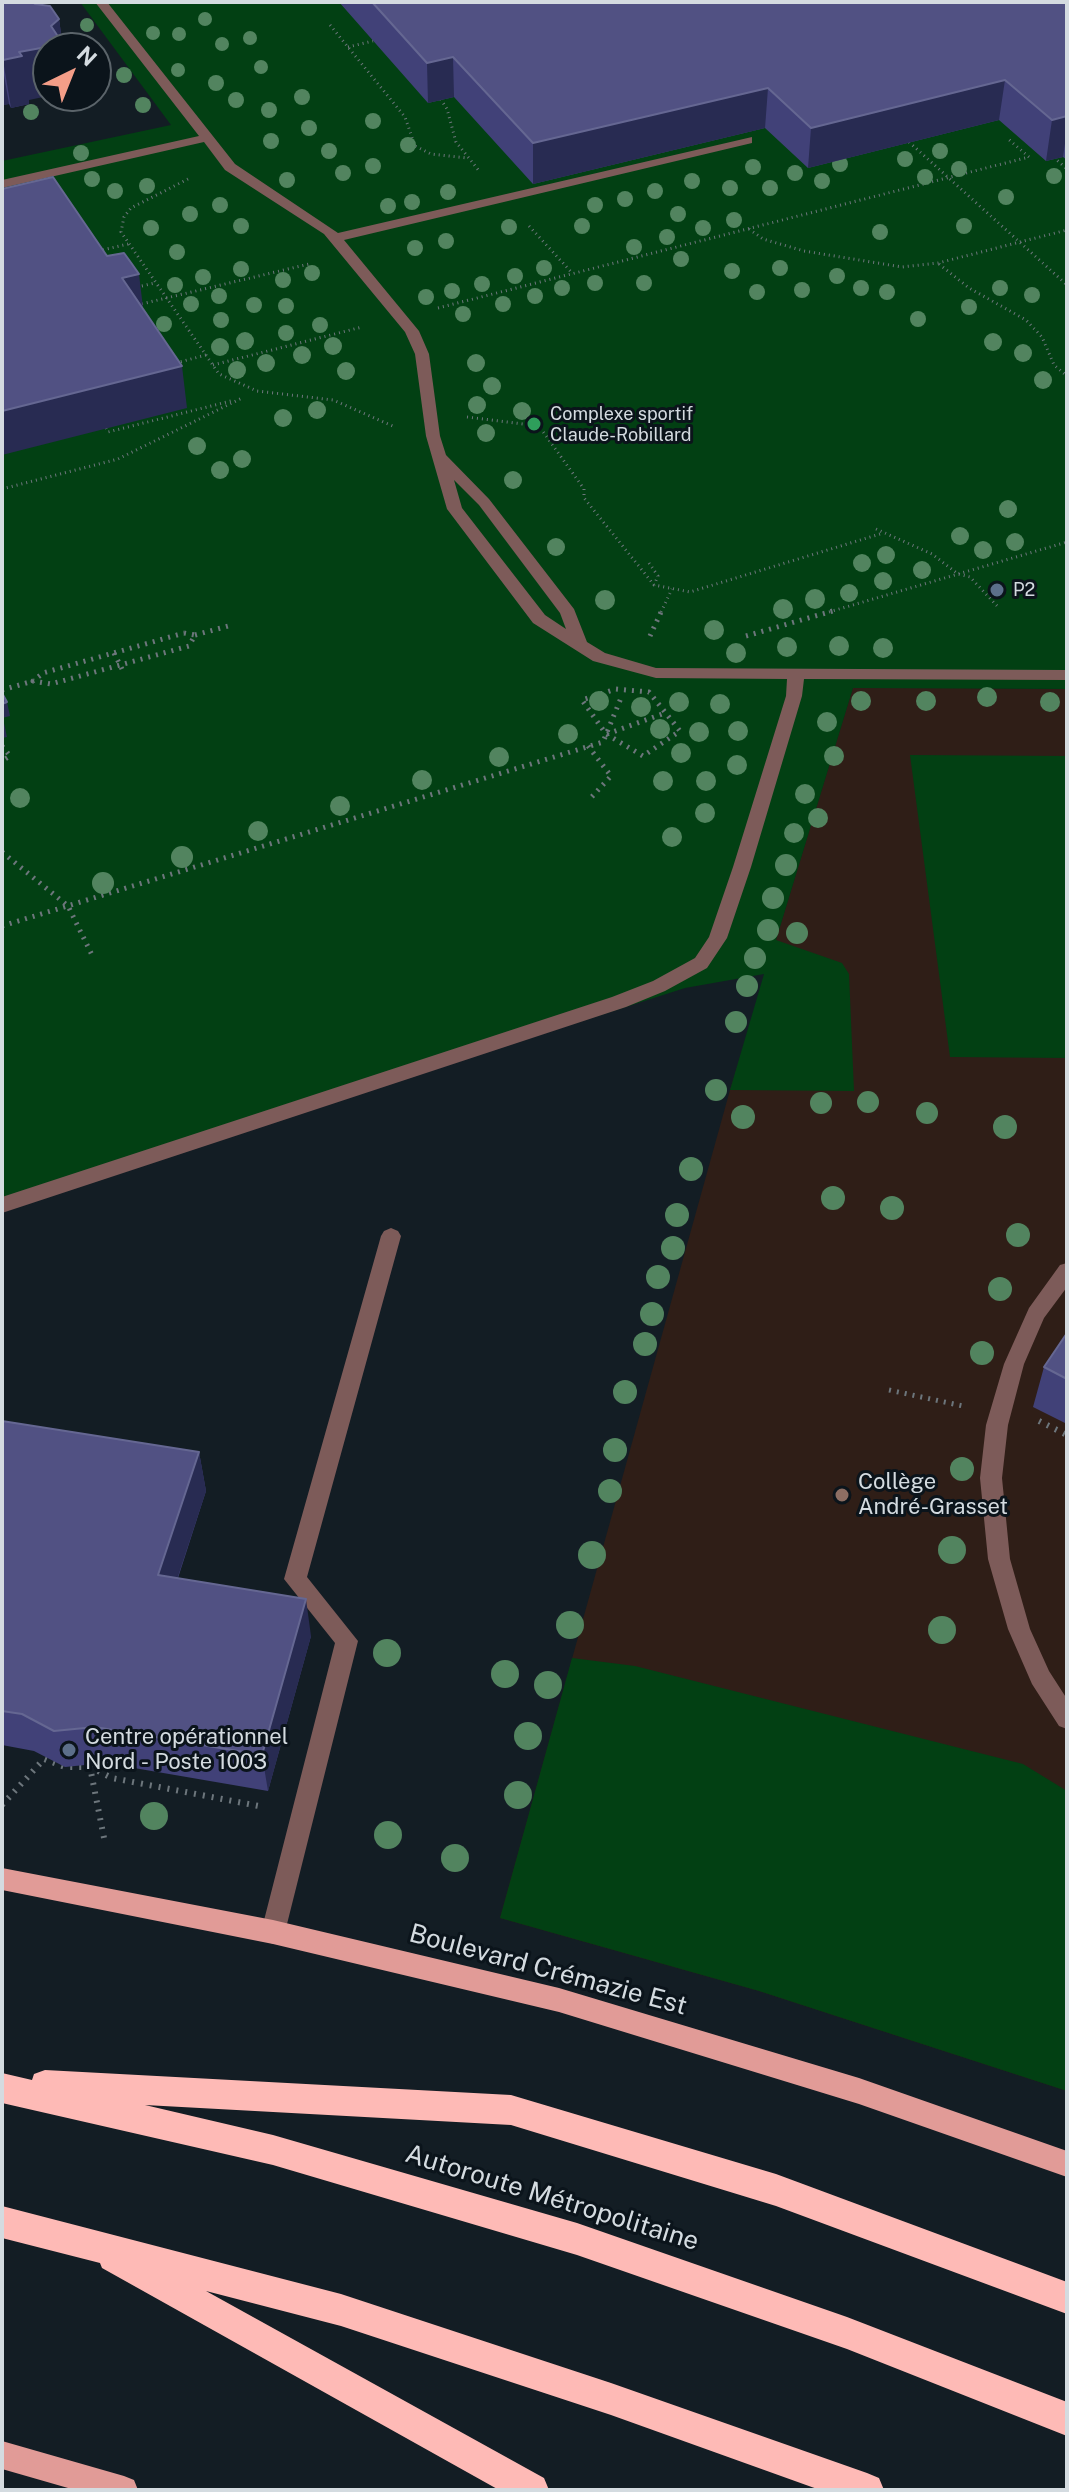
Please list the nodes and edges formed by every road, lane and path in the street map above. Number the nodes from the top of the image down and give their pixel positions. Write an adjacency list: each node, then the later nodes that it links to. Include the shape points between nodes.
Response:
1 (101, 2): 6 (lane)
2 (330, 25): 4 (path)
3 (373, 41): 4 (path)
4 (348, 47): 11 (path, via 405,117 415,146 431,154)
5 (432, 89): 11 (path, via 447,109 452,135)
6 (206, 138): 16 (lane); 20 (lane, via 241,177 316,220)
7 (1007, 138): 14 (path, via 1029,157)
8 (747, 140): 20 (lane)
9 (909, 142): 14 (path)
10 (1057, 149): 12 (path, via 1047,152)
11 (468, 158): 15 (path)
12 (1067, 169)
13 (196, 175): 22 (path, via 131,208 121,224)
14 (948, 177): 18 (path); 21 (path)
15 (487, 180)
16 (2, 184)
17 (526, 223): 29 (path)
18 (749, 229): 25 (path, via 777,244 846,260 902,267); 29 (path)
19 (1067, 230): 21 (path)
20 (335, 238): 49 (lane, via 417,338)
21 (1020, 242): 25 (path); 32 (path)
22 (128, 244): 24 (path); 27 (path)
23 (302, 253): 26 (path)
24 (83, 254)
25 (938, 263): 43 (path, via 969,288 1026,320)
26 (310, 264): 28 (path); 34 (path)
27 (149, 273): 30 (path); 31 (path)
28 (319, 274)
29 (573, 274): 36 (path)
30 (136, 276)
31 (155, 283): 33 (path); 34 (path)
32 (1067, 285)
33 (129, 289)
34 (166, 298): 35 (path); 40 (path)
35 (137, 305)
36 (431, 310)
37 (353, 317): 38 (path)
38 (362, 327): 39 (path); 42 (path)
39 (368, 335)
40 (206, 355): 41 (path); 42 (path)
41 (170, 364)
42 (213, 365): 44 (path, via 227,380)
43 (1067, 376)
44 (253, 389): 45 (path); 48 (path, via 333,400 400,427)
45 (242, 398): 47 (path, via 108,432); 50 (path, via 118,459)
46 (458, 417): 56 (path, via 539,426 584,489 584,498)
47 (106, 428)
48 (400, 434)
49 (439, 455): 62 (lane, via 484,502 568,612); 62 (lane, via 455,509 539,619)
50 (2, 489)
51 (876, 529): 52 (path)
52 (880, 534): 55 (path, via 932,554); 57 (path, via 690,592)
53 (1067, 542): 55 (path)
54 (649, 563): 56 (path, via 658,576)
55 (958, 574): 58 (path, via 970,577); 60 (path)
56 (654, 585): 57 (path)
57 (672, 589): 63 (path)
58 (999, 608)
59 (232, 625): 61 (path)
60 (754, 634)
61 (195, 635): 64 (path, via 184,633); 65 (path, via 189,646)
62 (580, 645): 66 (lane, via 614,664 656,673)
63 (647, 649)
64 (114, 653): 65 (path); 68 (path, via 43,673)
65 (121, 667): 68 (path, via 51,684)
66 (796, 675): 67 (lane); 81 (lane, via 742,867 718,938 701,963 619,1002)
67 (1067, 675)
68 (33, 681): 69 (path)
69 (2, 690)
70 (625, 690): 71 (path, via 649,692); 72 (path); 72 (path, via 582,700)
71 (665, 713): 72 (path); 72 (path, via 680,731 643,756)
72 (606, 734): 74 (path, via 603,742)
73 (2, 746): 75 (path, via 10,756)
74 (588, 746): 76 (path, via 611,776); 78 (path)
75 (2, 761)
76 (588, 801)
77 (2, 852): 78 (path)
78 (68, 906): 79 (path); 80 (path)
79 (2, 926)
80 (93, 957)
81 (2, 1205)
82 (391, 1236): 92 (lane, via 295,1579 347,1641)
83 (1067, 1271): 86 (lane, via 1036,1314 1014,1364 997,1425 991,1478 999,1559 1019,1629 1040,1677)
84 (1041, 1422): 85 (path)
85 (1067, 1435)
86 (1067, 1719)
87 (90, 1767): 88 (path, via 65,1767 44,1759); 89 (path, via 112,1778); 90 (path)
88 (2, 1805)
89 (275, 1809)
90 (105, 1843)
91 (2, 1879): 92 (main road, Boulevard Crémazie Est)
92 (273, 1932): 94 (main road, Boulevard Crémazie Est, via 559,2000 859,2091)
93 (2, 2085): 97 (highway, via 511,2110 776,2190); 98 (highway, Autoroute Métropolitaine, via 273,2150 577,2239 847,2333)
94 (1067, 2164)
95 (2, 2222): 96 (highway)
96 (83, 2241): 101 (highway); 102 (highway, via 341,2310)
97 (1067, 2298)
98 (1067, 2419)
99 (2, 2455): 100 (main road)
100 (124, 2490)
101 (532, 2490)
102 (867, 2490)

